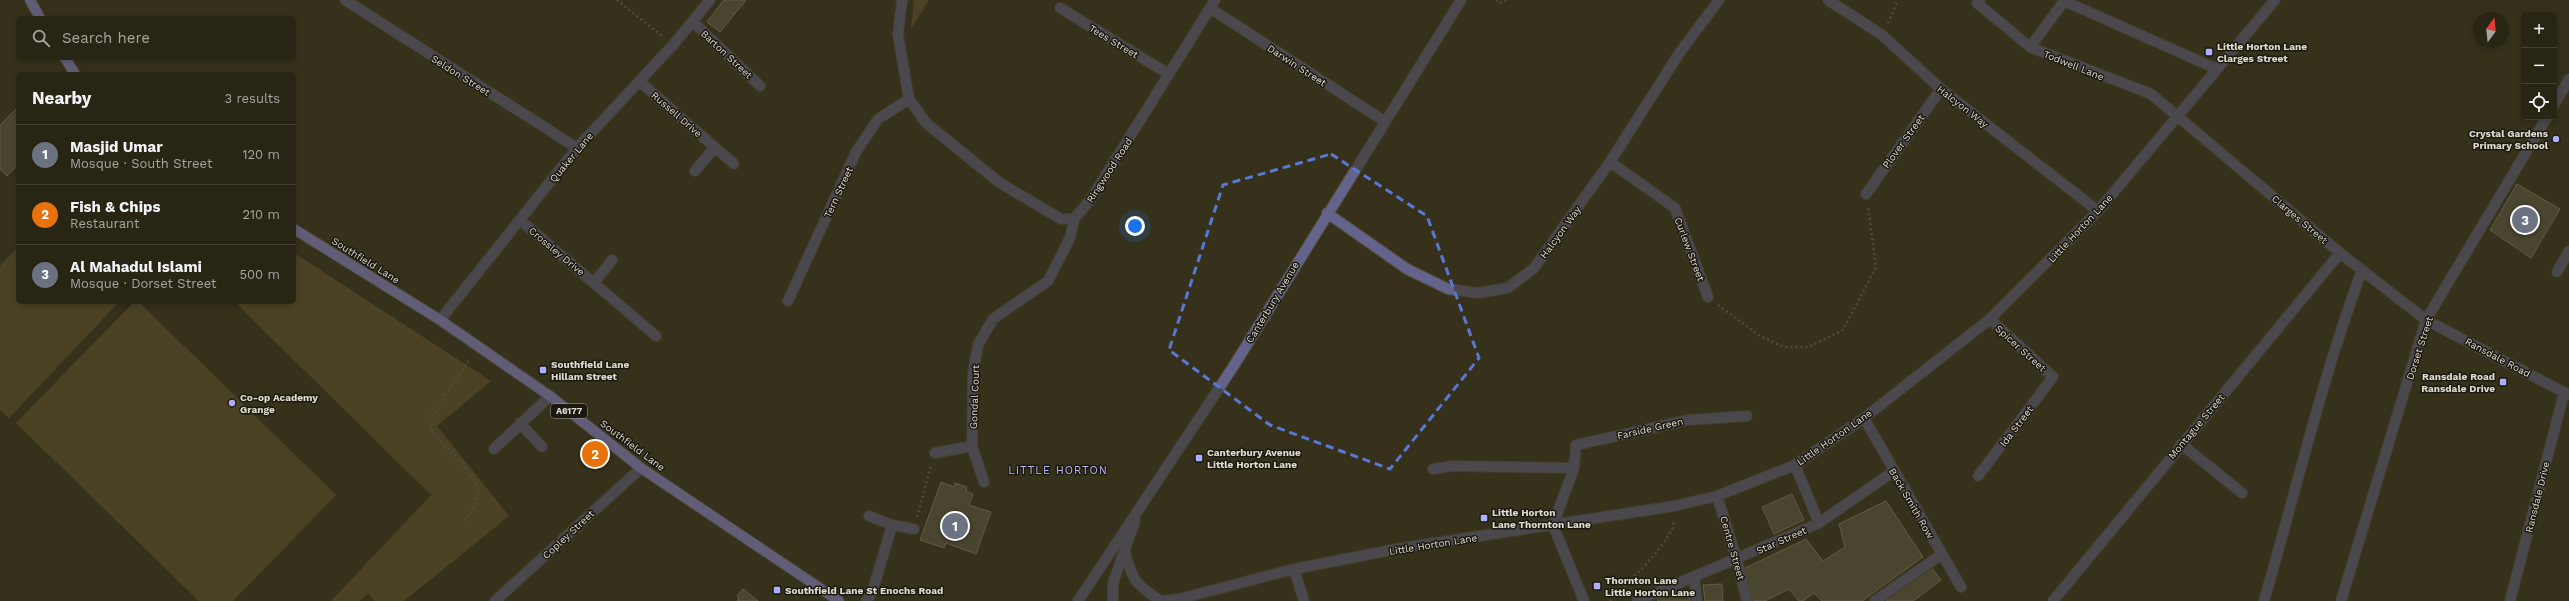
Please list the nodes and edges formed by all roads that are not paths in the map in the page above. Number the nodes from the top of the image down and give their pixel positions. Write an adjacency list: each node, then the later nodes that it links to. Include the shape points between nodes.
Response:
1 (30, 0): 13 (main road)
2 (345, 0): 30 (street, Seldon Street)
3 (710, 0): 14 (street, Quaker Lane)
4 (902, 0): 24 (street, via 898,34)
5 (1461, 0): 28 (street, Canterbury Avenue)
6 (1718, 0): 31 (street, Halcyon Way, via 1680,52)
7 (1828, 0): 23 (street, Halcyon Way, via 1882,35)
8 (2065, 0): 15 (street); 17 (street)
9 (2275, 0): 17 (street, Little Horton Lane)
10 (1978, 2): 15 (street, Todwell Lane)
11 (1213, 4): 19 (street, Ringwood Road); 28 (street, Darwin Street)
12 (1060, 8): 19 (street, Tees Street)
13 (39, 16)
14 (693, 22): 21 (street, Quaker Lane); 22 (street, Barton Street)
15 (2030, 47): 26 (street, Todwell Lane, via 2151,94)
16 (66, 60): 18 (main road)
17 (2217, 69): 26 (street, Little Horton Lane)
18 (74, 72)
19 (1169, 74): 37 (street, Ringwood Road, via 1091,199)
20 (2569, 79): 25 (street)
21 (639, 81): 29 (street, Russell Drive); 30 (street, Quaker Lane)
22 (760, 86)
23 (1941, 89): 34 (street, Plover Street); 35 (street, Halcyon Way)
24 (909, 98): 37 (street, via 926,123 1000,183 1062,219); 47 (street, Tern Street, via 878,119 856,152)
25 (2557, 100)
26 (2175, 116): 35 (street, Little Horton Lane); 41 (street, Clarges Street)
27 (2545, 120): 50 (street, Dorset Street)
28 (1384, 121): 36 (street, Canterbury Avenue)
29 (715, 147): 32 (street, Russell Drive); 33 (street)
30 (577, 148): 38 (street, Quaker Lane)
31 (1610, 162): 36 (street, Halcyon Way, via 1534,268 1508,288 1478,293 1448,290 1407,269); 46 (street, Curlew Street, via 1675,208)
32 (734, 164)
33 (695, 171)
34 (1866, 194)
35 (2098, 211): 48 (street, Little Horton Lane)
36 (1327, 213): 72 (street, Canterbury Avenue, via 1233,366)
37 (1074, 218): 60 (street, Gondal Court, via 1070,238 1048,281 993,319 978,346 973,373)
38 (520, 220): 45 (street, Crossley Drive); 49 (street, Quaker Lane)
39 (296, 230): 49 (main road, Southfield Lane / A6177)
40 (2569, 251): 44 (street)
41 (2340, 253): 43 (street, Clarges Street); 58 (street, Montague Street)
42 (612, 260): 45 (street, Crossley Drive)
43 (2362, 270): 50 (street, Clarges Street); 97 (street, via 2344,318 2308,437)
44 (2557, 272)
45 (594, 283): 51 (street, Crossley Drive)
46 (1708, 297)
47 (788, 301)
48 (1990, 319): 52 (street, Spicer Street); 56 (street, Little Horton Lane)
49 (440, 320): 54 (main road, Southfield Lane / A6177)
50 (2426, 320): 53 (street, Ransdale Road); 98 (street, Dorset Street)
51 (656, 336)
52 (2053, 377): 68 (street, Ida Street)
53 (2567, 394): 99 (street, Ransdale Drive)
54 (550, 396): 57 (street); 64 (main road, Southfield Lane / A6177)
55 (1747, 416): 65 (street, Farside Green, via 1688,420 1576,445)
56 (1864, 418): 63 (street, Little Horton Lane); 67 (street, Back Smith Row)
57 (520, 423): 59 (street); 61 (street)
58 (2181, 444): 70 (street); 96 (street, Montague Street)
59 (542, 446)
60 (972, 446): 62 (street); 69 (street, Gondal Court)
61 (494, 449)
62 (935, 453)
63 (1795, 465): 71 (street, Little Horton Lane); 74 (street)
64 (641, 468): 84 (street, Copley Street); 85 (main road, Southfield Lane / A6177)
65 (1574, 468): 66 (street, via 1453,466); 76 (street, Farside Green)
66 (1433, 469)
67 (1894, 471): 74 (street, Star Street); 79 (street, Back Smith Row)
68 (1978, 476)
69 (984, 482)
70 (2242, 493)
71 (1717, 496): 76 (street, Little Horton Lane, via 1674,506); 80 (street, Centre Street)
72 (1138, 509): 78 (street); 87 (street, Canterbury Avenue)
73 (868, 516): 75 (street)
74 (1820, 523): 80 (street, Star Street)
75 (892, 524): 77 (street); 86 (street, via 872,593)
76 (1553, 525): 81 (street, Little Horton Lane, via 1402,548); 91 (street)
77 (914, 529)
78 (1125, 552): 88 (street, via 1113,583); 89 (street, via 1131,576 1140,586)
79 (1942, 554): 83 (street, Back Smith Row); 95 (street)
80 (1737, 560): 82 (street, Star Street); 94 (street, Centre Street)
81 (1294, 569): 89 (street, Little Horton Lane, via 1179,599); 90 (street)
82 (1694, 577): 92 (street, Star Street); 93 (street)
83 (1961, 587)
84 (495, 601)
85 (839, 601)
86 (866, 601)
87 (1078, 601)
88 (1113, 601)
89 (1162, 601)
90 (1304, 601)
91 (1584, 601)
92 (1637, 601)
93 (1697, 601)
94 (1747, 601)
95 (1875, 601)
96 (2053, 601)
97 (2264, 601)
98 (2341, 601)
99 (2510, 601)

